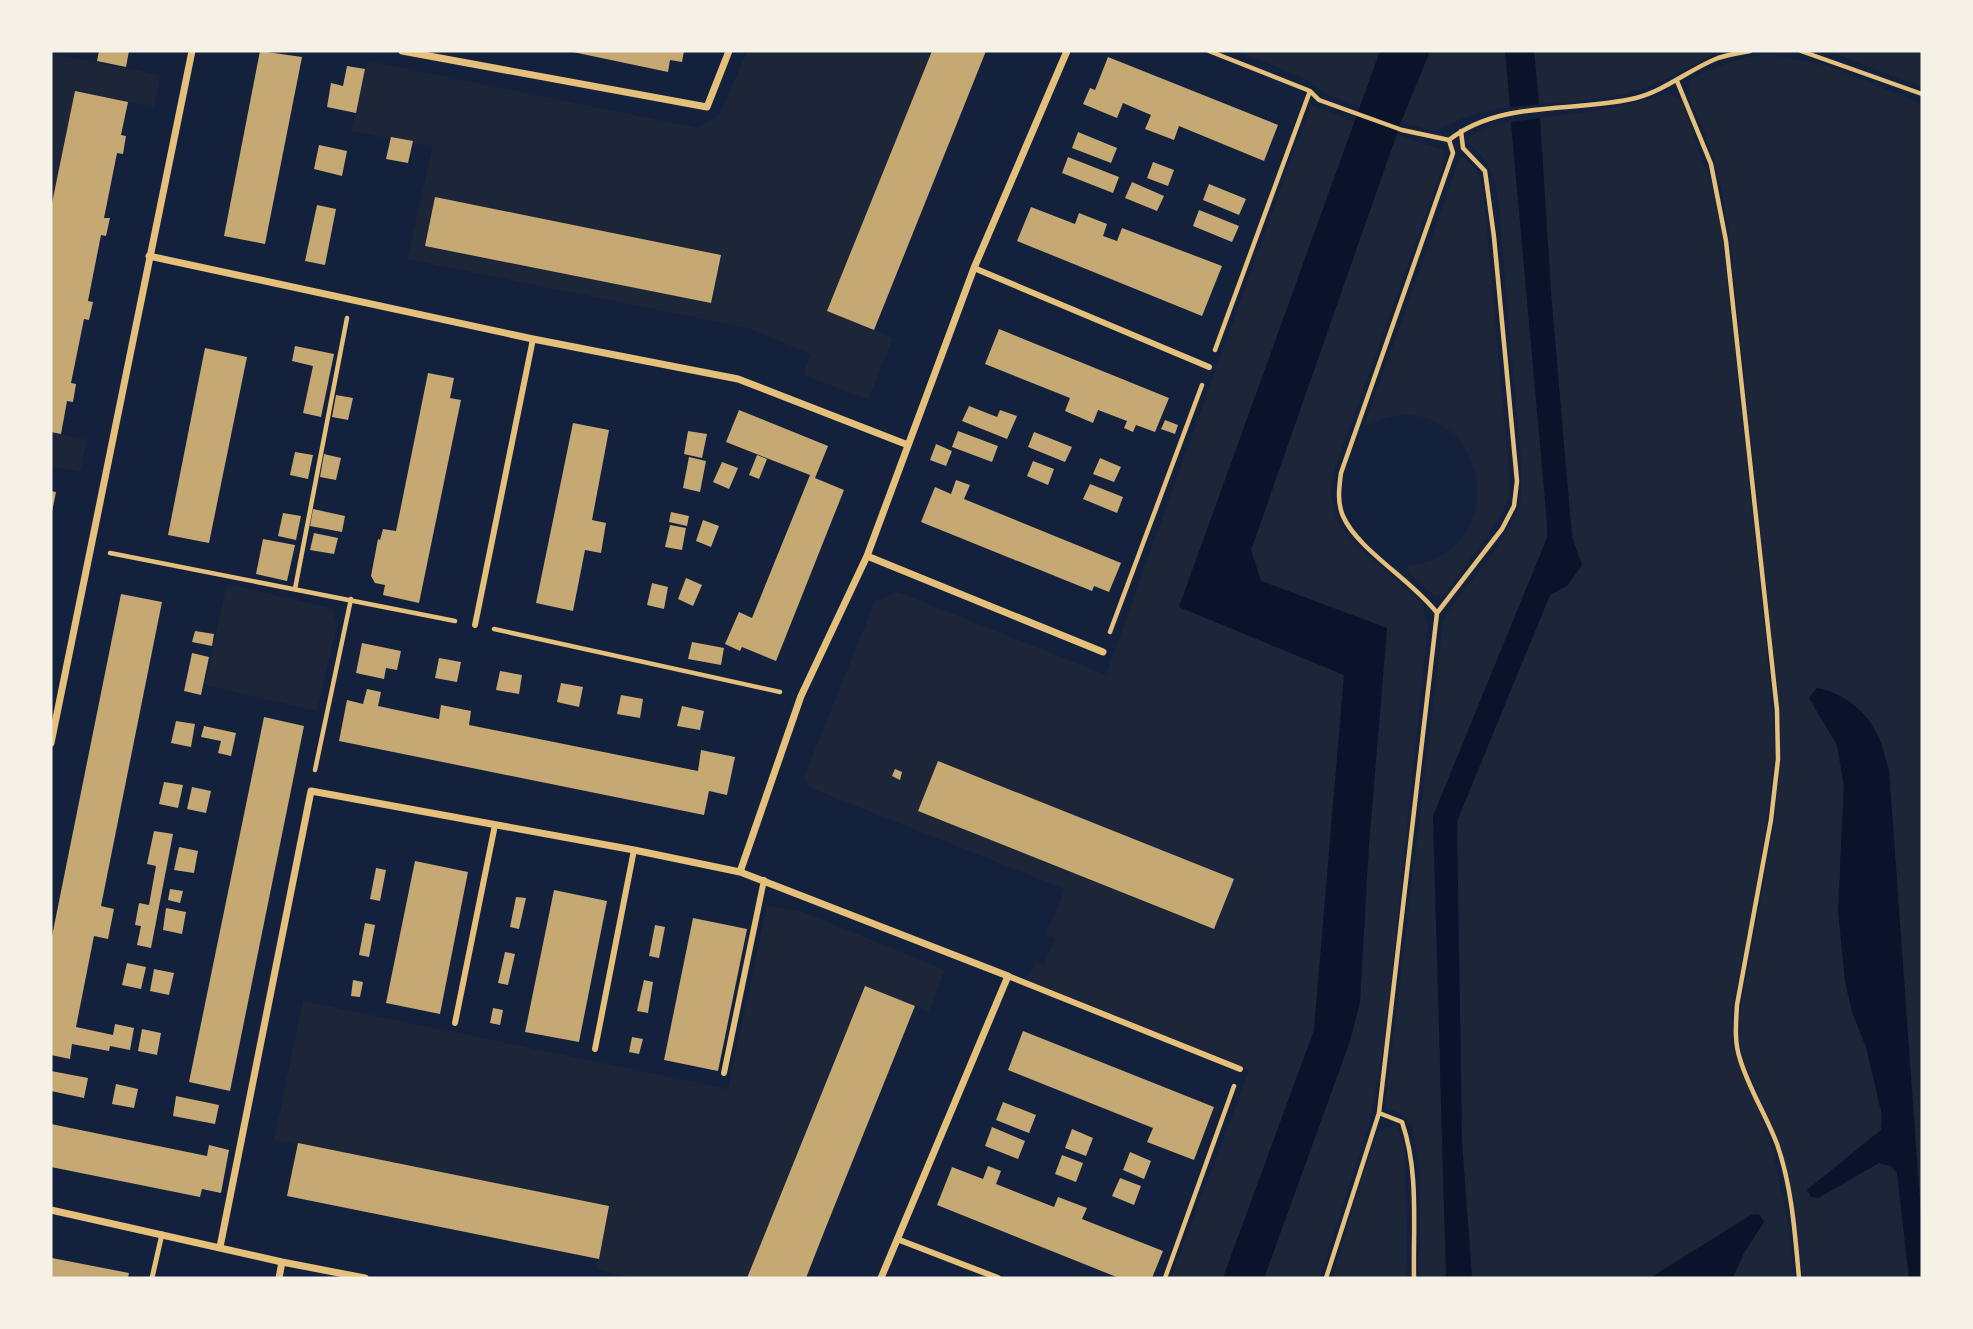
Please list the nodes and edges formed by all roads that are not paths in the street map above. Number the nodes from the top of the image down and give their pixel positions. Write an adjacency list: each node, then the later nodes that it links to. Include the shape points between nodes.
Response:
1 (192, 51): 5 (street)
2 (402, 51): 3 (street, via 707,107)
3 (729, 51)
4 (1067, 51): 6 (street)
5 (149, 257): 7 (street); 13 (street)
6 (974, 268): 8 (street); 9 (street)
7 (533, 339): 9 (street, via 738,379); 11 (street)
8 (1209, 367)
9 (908, 445): 10 (street)
10 (867, 556): 12 (street); 16 (street, via 801,696)
11 (475, 625)
12 (1103, 652)
13 (51, 743)
14 (495, 825): 15 (street); 19 (street); 26 (street, via 310,791)
15 (634, 850): 16 (street); 20 (street)
16 (740, 872): 17 (street)
17 (764, 880): 18 (street); 22 (street)
18 (1008, 976): 21 (street); 25 (street)
19 (455, 1023)
20 (595, 1049)
21 (1240, 1069)
22 (724, 1073)
23 (51, 1210): 24 (street)
24 (162, 1234): 26 (street); 28 (lane)
25 (897, 1239): 31 (street); 32 (street)
26 (220, 1247): 27 (street)
27 (282, 1262): 29 (street); 30 (street)
28 (152, 1278)
29 (279, 1278)
30 (365, 1278)
31 (881, 1278)
32 (998, 1278)

